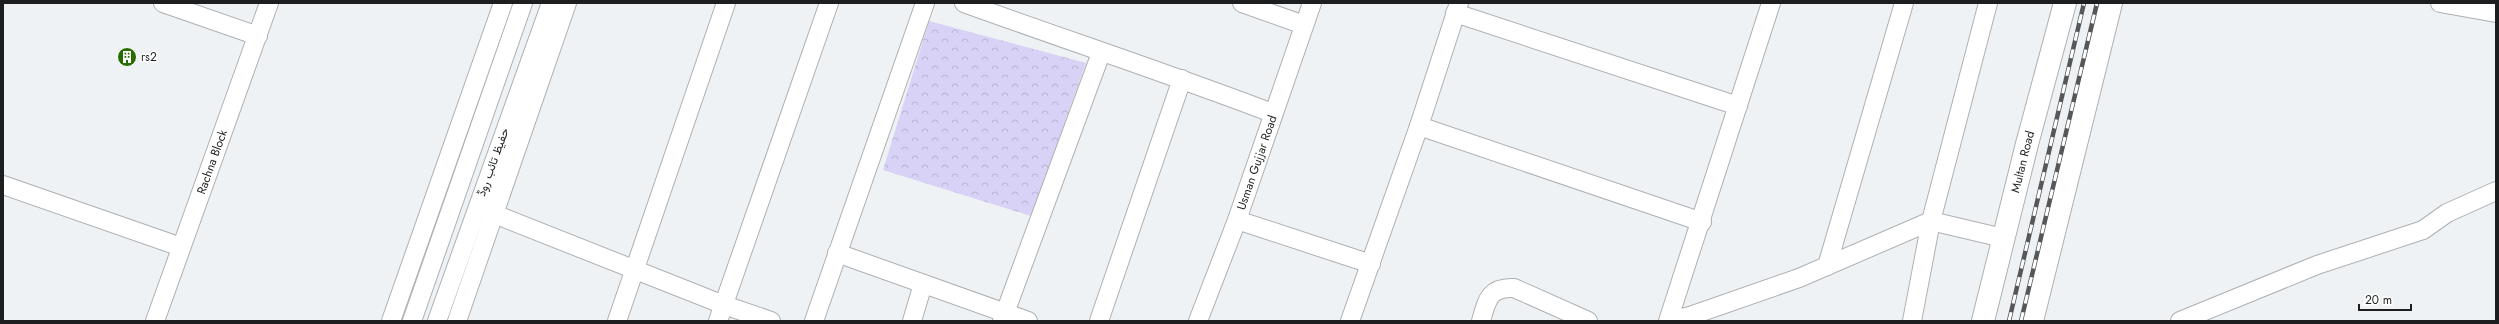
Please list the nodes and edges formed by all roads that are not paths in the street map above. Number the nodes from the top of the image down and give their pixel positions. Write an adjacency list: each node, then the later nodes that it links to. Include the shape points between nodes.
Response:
1 (163, 3): 22 (street)
2 (269, 3): 22 (street, Rachna Block)
3 (504, 3): 46 (street)
4 (523, 3): 47 (street, حفیظ تائب روڈ)
5 (551, 3): 30 (street, حفیظ تائب روڈ)
6 (567, 3): 31 (street)
7 (726, 3): 40 (street)
8 (829, 3): 42 (street)
9 (925, 3): 37 (street)
10 (964, 3): 23 (street)
11 (1242, 3): 21 (street)
12 (1312, 3): 21 (street, Usman Gujjar Road)
13 (1771, 3): 25 (street)
14 (1904, 3): 39 (street)
15 (1988, 3): 33 (street)
16 (2065, 3): 35 (main road, Multan Road)
17 (2111, 3): 63 (main road)
18 (2440, 3): 20 (street)
19 (1457, 8): 25 (street); 27 (street)
20 (2496, 13)
21 (1304, 25): 26 (street, Usman Gujjar Road)
22 (258, 36): 36 (street, Rachna Block)
23 (1101, 53): 24 (street); 43 (street)
24 (1182, 79): 26 (street); 55 (street)
25 (1738, 106): 34 (street)
26 (1272, 113): 32 (street, Usman Gujjar Road)
27 (1419, 126): 34 (street); 38 (street)
28 (3, 185): 36 (street)
29 (2496, 191): 44 (street, via 2447,213 2423,230 2317,265)
30 (476, 207): 31 (street); 48 (street, حفیظ تائب روڈ)
31 (495, 215): 40 (street); 49 (street)
32 (1237, 220): 38 (street); 56 (street, Usman Gujjar Road)
33 (1931, 221): 35 (street); 39 (street); 61 (street)
34 (1702, 222): 60 (street)
35 (2003, 238): 62 (main road, Multan Road)
36 (181, 247): 45 (street, Rachna Block)
37 (837, 253): 41 (street); 52 (street)
38 (1371, 264): 57 (street)
39 (1827, 266): 60 (street, via 1762,292)
40 (636, 268): 42 (street); 50 (street)
41 (923, 284): 43 (street); 53 (street)
42 (721, 313): 51 (street)
43 (1003, 317): 54 (street)
44 (2185, 320)
45 (155, 321)
46 (391, 321)
47 (412, 321)
48 (437, 321)
49 (457, 321)
50 (618, 321)
51 (771, 321)
52 (814, 321)
53 (912, 321)
54 (1028, 321)
55 (1099, 321)
56 (1198, 321)
57 (1350, 321)
58 (1481, 321): 59 (street, via 1487,300 1492,294 1505,288 1514,288)
59 (1588, 321)
60 (1669, 321)
61 (1912, 321)
62 (1983, 321)
63 (2032, 321)

